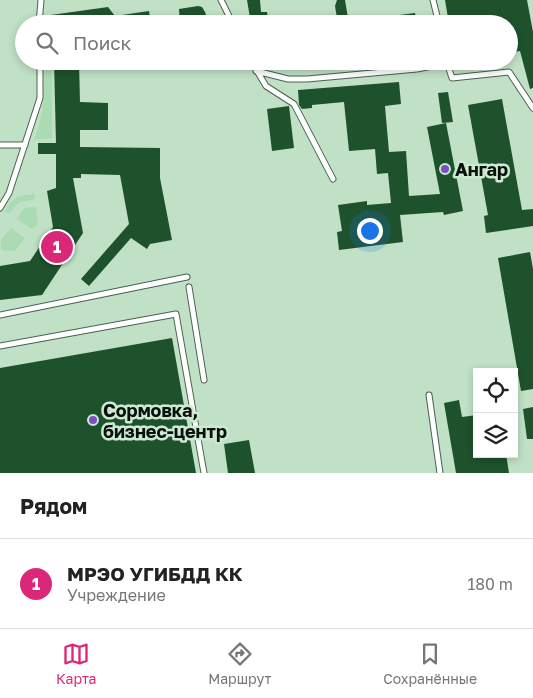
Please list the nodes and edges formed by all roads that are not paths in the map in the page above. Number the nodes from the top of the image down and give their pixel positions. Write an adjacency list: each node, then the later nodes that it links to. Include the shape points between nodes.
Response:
1 (41, 0): 4 (lane)
2 (221, 0): 5 (lane)
3 (434, 0): 6 (lane)
4 (40, 15)
5 (228, 15)
6 (437, 15)
7 (40, 70): 13 (lane, via 40,98)
8 (406, 70): 10 (lane, via 288,80)
9 (450, 70): 11 (lane, via 452,78 509,72)
10 (256, 71): 14 (lane, via 266,86 294,104)
11 (533, 108)
12 (0, 145): 13 (lane)
13 (25, 145): 15 (lane, via 9,193)
14 (333, 179)
15 (0, 208)
16 (187, 277): 18 (lane)
17 (189, 287): 20 (lane)
18 (0, 315)
19 (0, 346): 22 (lane, via 176,314)
20 (204, 380)
21 (429, 395): 23 (lane)
22 (204, 473)
23 (440, 473)

